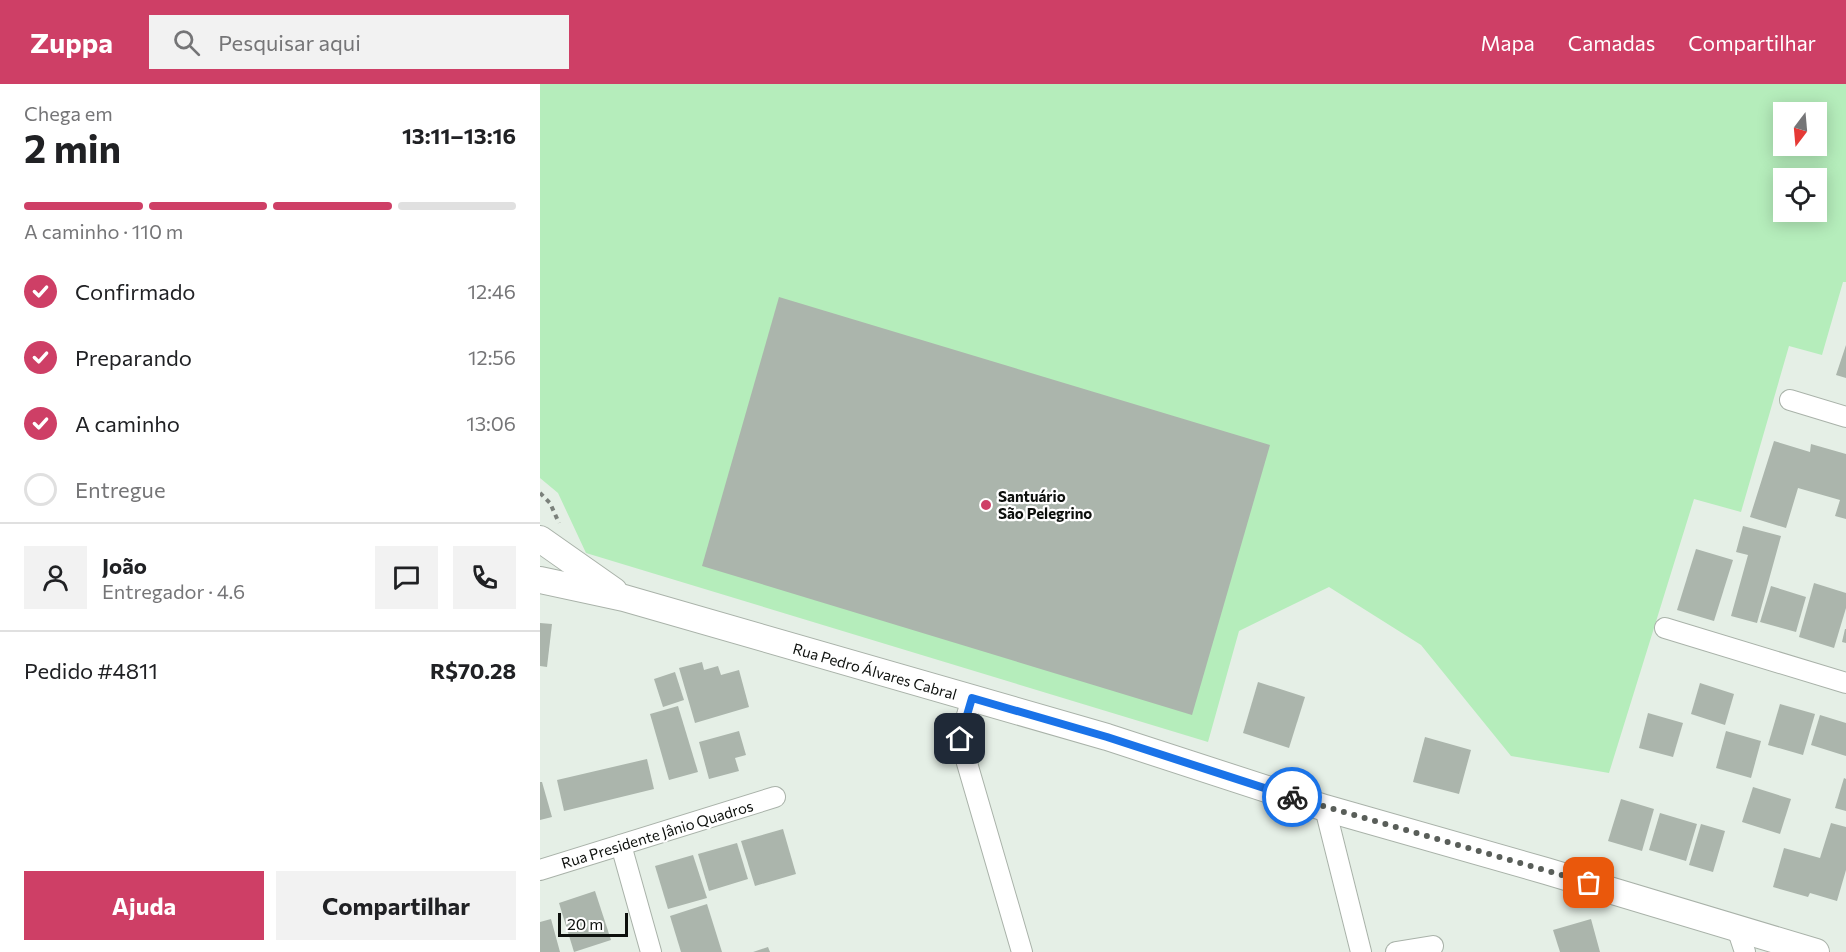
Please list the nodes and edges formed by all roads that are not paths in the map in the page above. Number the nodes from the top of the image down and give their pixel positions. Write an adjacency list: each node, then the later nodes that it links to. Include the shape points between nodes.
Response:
1 (1790, 400): 2 (street)
2 (1846, 417)
3 (540, 539): 5 (street, Rua Pedro Álvares Cabral)
4 (540, 580): 5 (street, Rua Pedro Álvares Cabral)
5 (624, 598): 8 (street, Rua Pedro Álvares Cabral)
6 (1665, 628): 7 (street)
7 (1846, 683)
8 (972, 698): 10 (street, Rua Pedro Álvares Cabral); 16 (street, via 960,739)
9 (775, 797): 11 (street, Rua Presidente Jânio Quadros)
10 (1325, 808): 13 (street, Rua Pedro Álvares Cabral, via 1546,870); 17 (street)
11 (621, 845): 12 (street, Rua Presidente Jânio Quadros); 15 (street)
12 (540, 870)
13 (1741, 940): 19 (street, Rua Pedro Álvares Cabral)
14 (1433, 946): 18 (street)
15 (651, 952)
16 (1022, 952)
17 (1361, 952)
18 (1396, 952)
19 (1816, 952)

